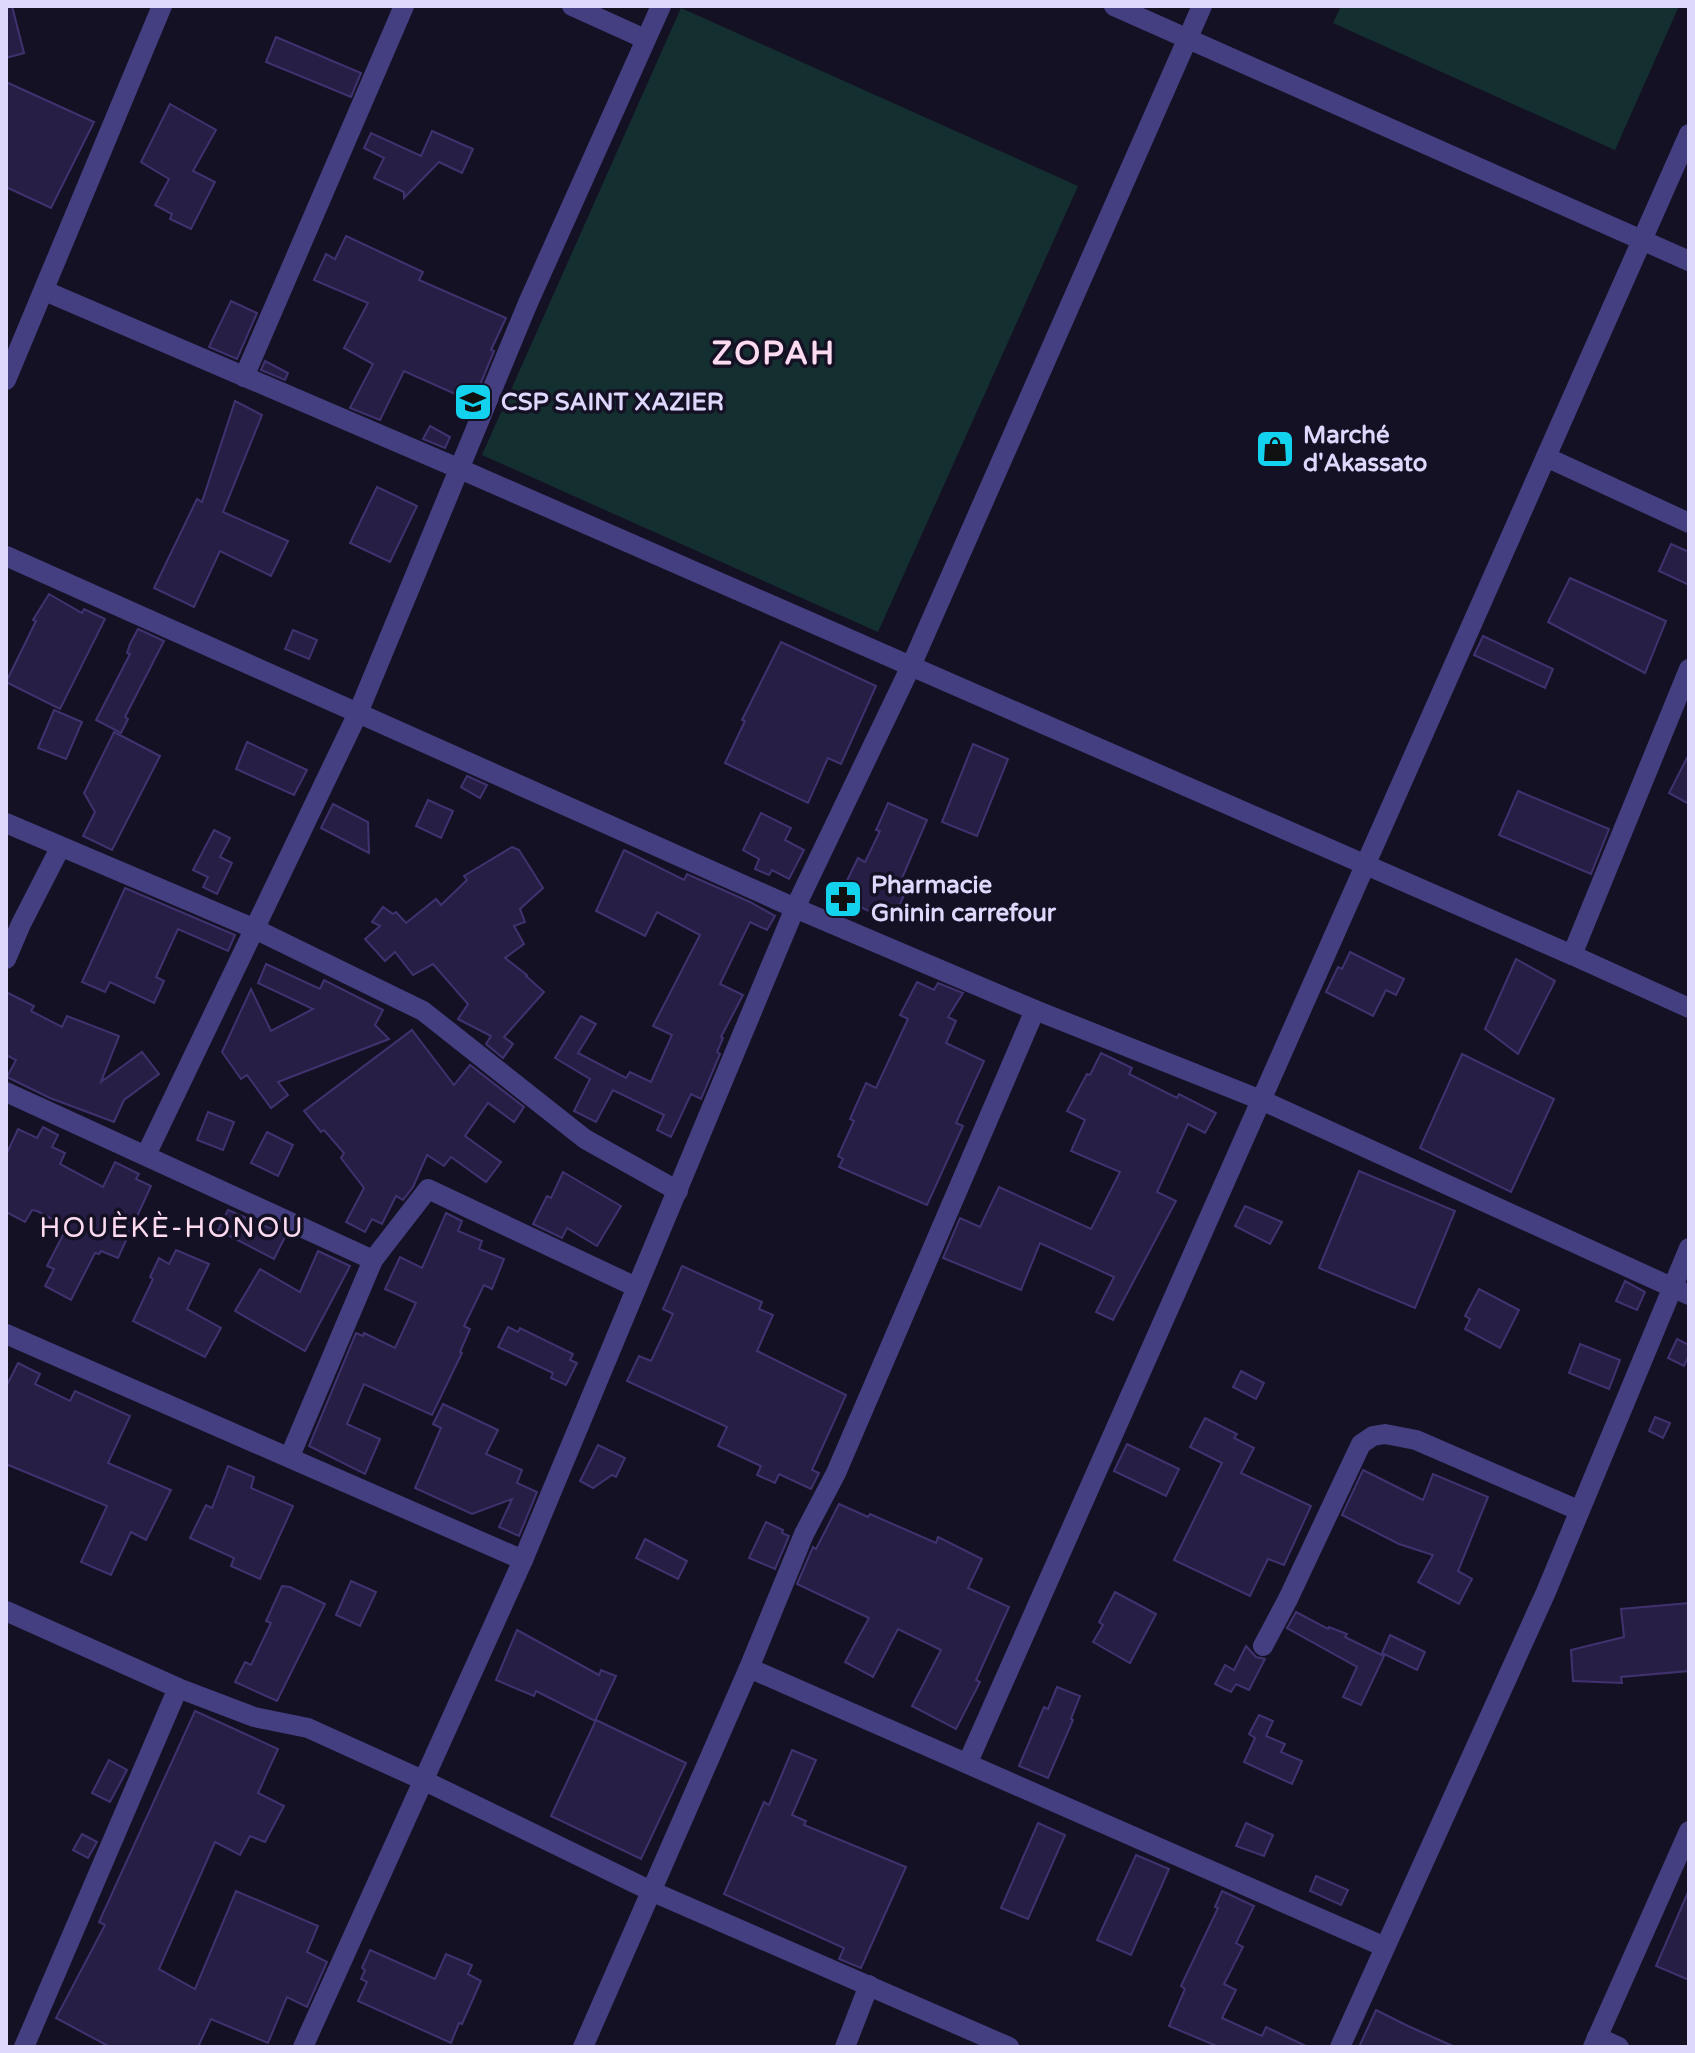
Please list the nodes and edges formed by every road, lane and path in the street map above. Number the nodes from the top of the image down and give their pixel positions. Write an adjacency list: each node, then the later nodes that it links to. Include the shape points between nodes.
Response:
1 (162, 6): 12 (street)
2 (404, 6): 13 (street)
3 (572, 6): 8 (street)
4 (661, 6): 8 (street)
5 (1114, 6): 7 (street)
6 (1202, 6): 7 (street)
7 (1188, 38): 10 (street); 19 (street)
8 (645, 39): 16 (street)
9 (1689, 134): 10 (street)
10 (1642, 240): 11 (street); 15 (street)
11 (1689, 261)
12 (45, 291): 13 (street); 14 (street)
13 (244, 377): 16 (street)
14 (6, 380)
15 (1546, 457): 17 (street); 24 (street)
16 (460, 469): 19 (street); 21 (street)
17 (1689, 523)
18 (6, 556): 21 (street)
19 (911, 666): 24 (street); 25 (street)
20 (1689, 669): 27 (street)
21 (358, 713): 25 (street); 26 (street)
22 (6, 823): 23 (street)
23 (60, 848): 26 (street); 28 (street)
24 (1365, 865): 27 (street); 32 (street)
25 (795, 908): 30 (street); 34 (street)
26 (255, 929): 33 (street); 34 (street, via 423,1011 585,1139)
27 (1572, 955): 29 (street)
28 (6, 959)
29 (1689, 1008)
30 (1035, 1010): 32 (street); 45 (street)
31 (6, 1092): 33 (street)
32 (1261, 1100): 38 (street); 47 (street)
33 (146, 1155): 36 (street)
34 (678, 1191): 37 (street)
35 (1689, 1248): 38 (street)
36 (373, 1260): 37 (street, via 428,1189); 40 (street)
37 (636, 1287): 42 (street)
38 (1680, 1291): 41 (street)
39 (6, 1334): 40 (street)
40 (290, 1456): 42 (street)
41 (1578, 1510): 44 (street, via 1416,1440 1373,1436 1361,1444); 51 (street)
42 (523, 1560): 48 (street)
43 (6, 1611): 46 (street)
44 (1263, 1646)
45 (749, 1668): 47 (street); 50 (street)
46 (178, 1688): 48 (street, via 254,1717 308,1728); 54 (street)
47 (968, 1762): 51 (street)
48 (425, 1781): 50 (street); 55 (street)
49 (1689, 1831): 53 (street)
50 (651, 1891): 52 (street); 56 (street)
51 (1385, 1947): 59 (street)
52 (869, 1985): 57 (street); 58 (street)
53 (1595, 2042): 60 (street)
54 (24, 2047)
55 (303, 2047)
56 (583, 2047)
57 (845, 2047)
58 (1009, 2047)
59 (1340, 2047)
60 (1619, 2047)

